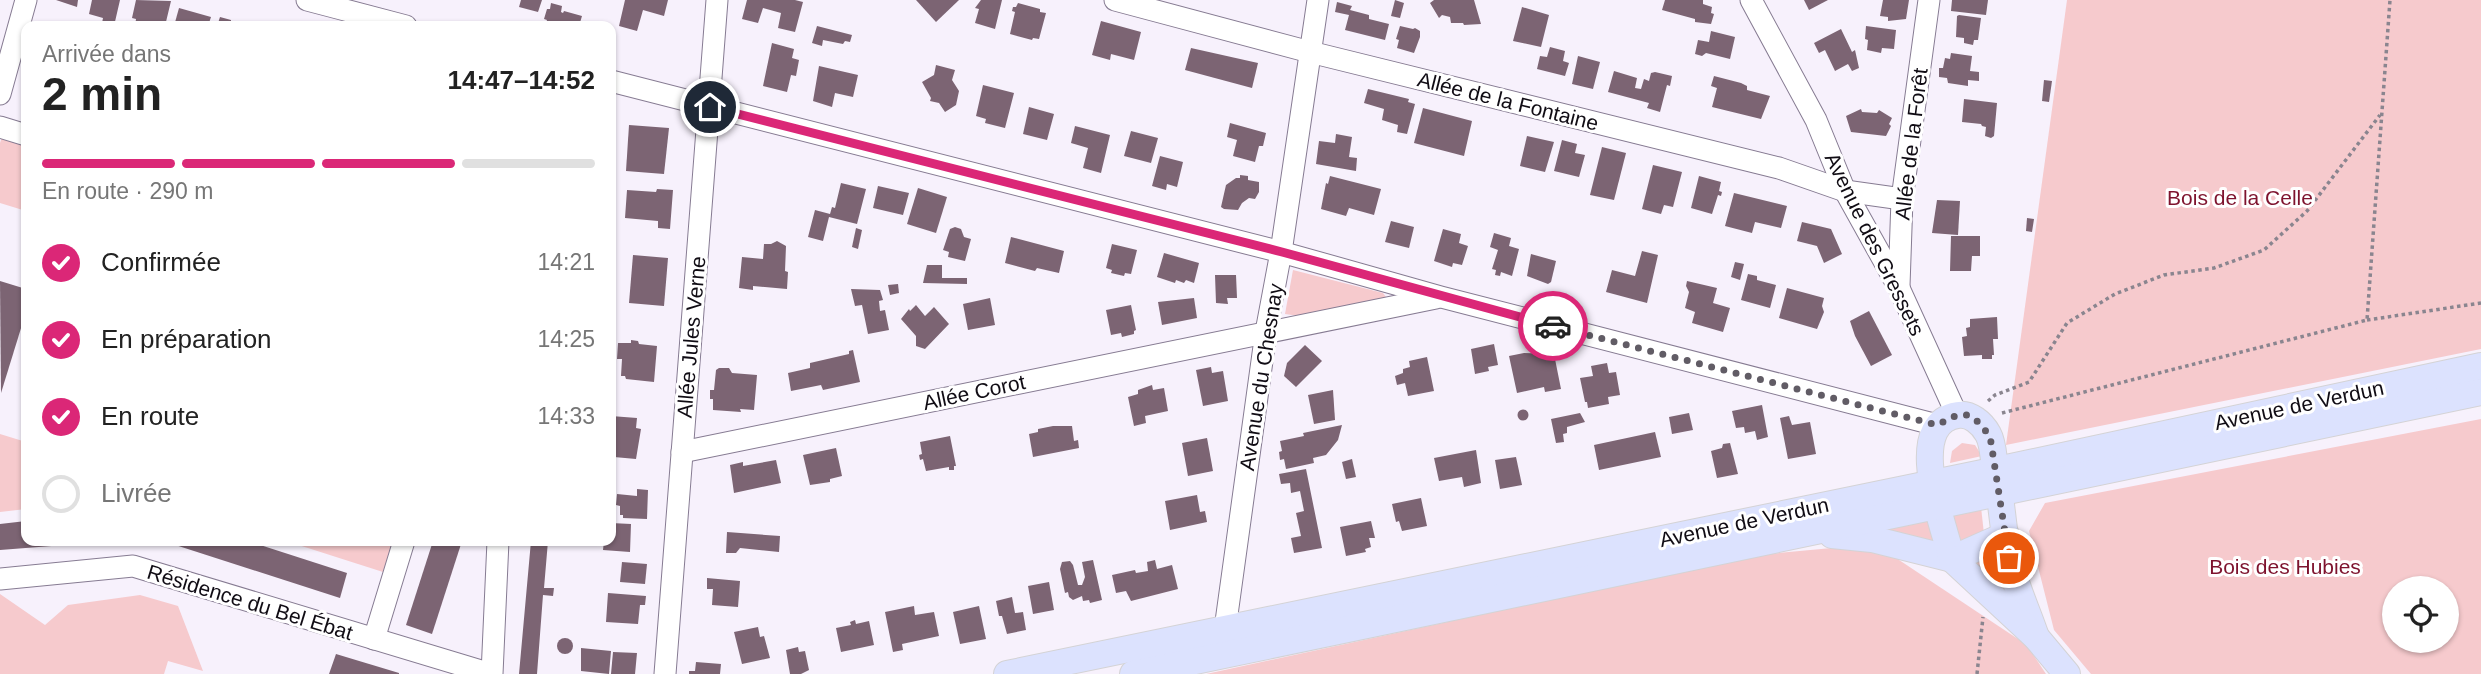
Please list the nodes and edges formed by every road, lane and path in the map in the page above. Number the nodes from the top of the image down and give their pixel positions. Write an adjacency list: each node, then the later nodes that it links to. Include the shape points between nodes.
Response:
1 (26, 0): 9 (street)
2 (307, 0): 10 (street)
3 (717, 0): 16 (street, Allée Jules Verne)
4 (1115, 0): 12 (street, Allée de la Fontaine)
5 (1318, 0): 12 (street, Avenue du Chesnay)
6 (1751, 0): 20 (street, Avenue des Gressets, via 1816,120)
7 (1929, 0): 21 (street, Allée de la Forêt)
8 (2390, 0): 17 (path)
9 (21, 21)
10 (387, 21)
11 (21, 23): 13 (street)
12 (1310, 52): 20 (street, Allée de la Fontaine, via 1779,168); 22 (street, Avenue du Chesnay)
13 (12, 65): 15 (street)
14 (616, 81): 16 (street)
15 (0, 94)
16 (710, 107): 22 (street); 31 (street, Allée Jules Verne)
17 (2382, 113): 26 (path); 30 (path, via 2307,211 2264,250 2214,268 2164,275 2115,294 2067,323 2029,382 1995,395)
18 (0, 127): 19 (street)
19 (21, 133)
20 (1845, 191): 21 (street, Allée de la Fontaine); 23 (street, Avenue des Gressets)
21 (1902, 199): 23 (street, Allée de la Forêt)
22 (1282, 252): 24 (street); 27 (street, Avenue du Chesnay)
23 (1899, 288): 30 (street, Avenue des Gressets)
24 (1441, 297): 27 (street, Allée Corot); 30 (street)
25 (2481, 303): 26 (path)
26 (2367, 320): 30 (path)
27 (1266, 332): 31 (street, Allée Corot); 42 (street, Avenue du Chesnay)
28 (2481, 366): 32 (main road, Avenue de Verdun)
29 (2481, 391): 32 (main road, Avenue de Verdun)
30 (1957, 420): 32 (main road, via 1990,436); 33 (main road, via 1930,440)
31 (682, 452): 46 (street, Allée Jules Verne)
32 (1998, 480): 33 (main road, Avenue de Verdun); 35 (main road)
33 (1935, 493): 34 (main road, Avenue de Verdun); 39 (main road); 42 (main road, Avenue de Verdun)
34 (1810, 532): 36 (main road); 48 (main road, Avenue de Verdun)
35 (2006, 535): 39 (main road); 43 (main road, via 2009,558)
36 (1892, 544): 39 (main road); 41 (main road)
37 (402, 546): 44 (street, Résidence du Bel Ébat)
38 (498, 546): 45 (street, Résidence du Bel Ébat)
39 (1952, 559): 41 (main road)
40 (0, 579): 44 (street, Résidence du Bel Ébat, via 133,566)
41 (1985, 590): 43 (main road); 49 (path)
42 (1225, 629): 47 (main road, Avenue de Verdun)
43 (2036, 637): 50 (main road)
44 (374, 639): 45 (street, Résidence du Bel Ébat)
45 (492, 674)
46 (665, 674)
47 (1007, 674)
48 (1133, 674)
49 (1977, 674)
50 (2067, 674)

